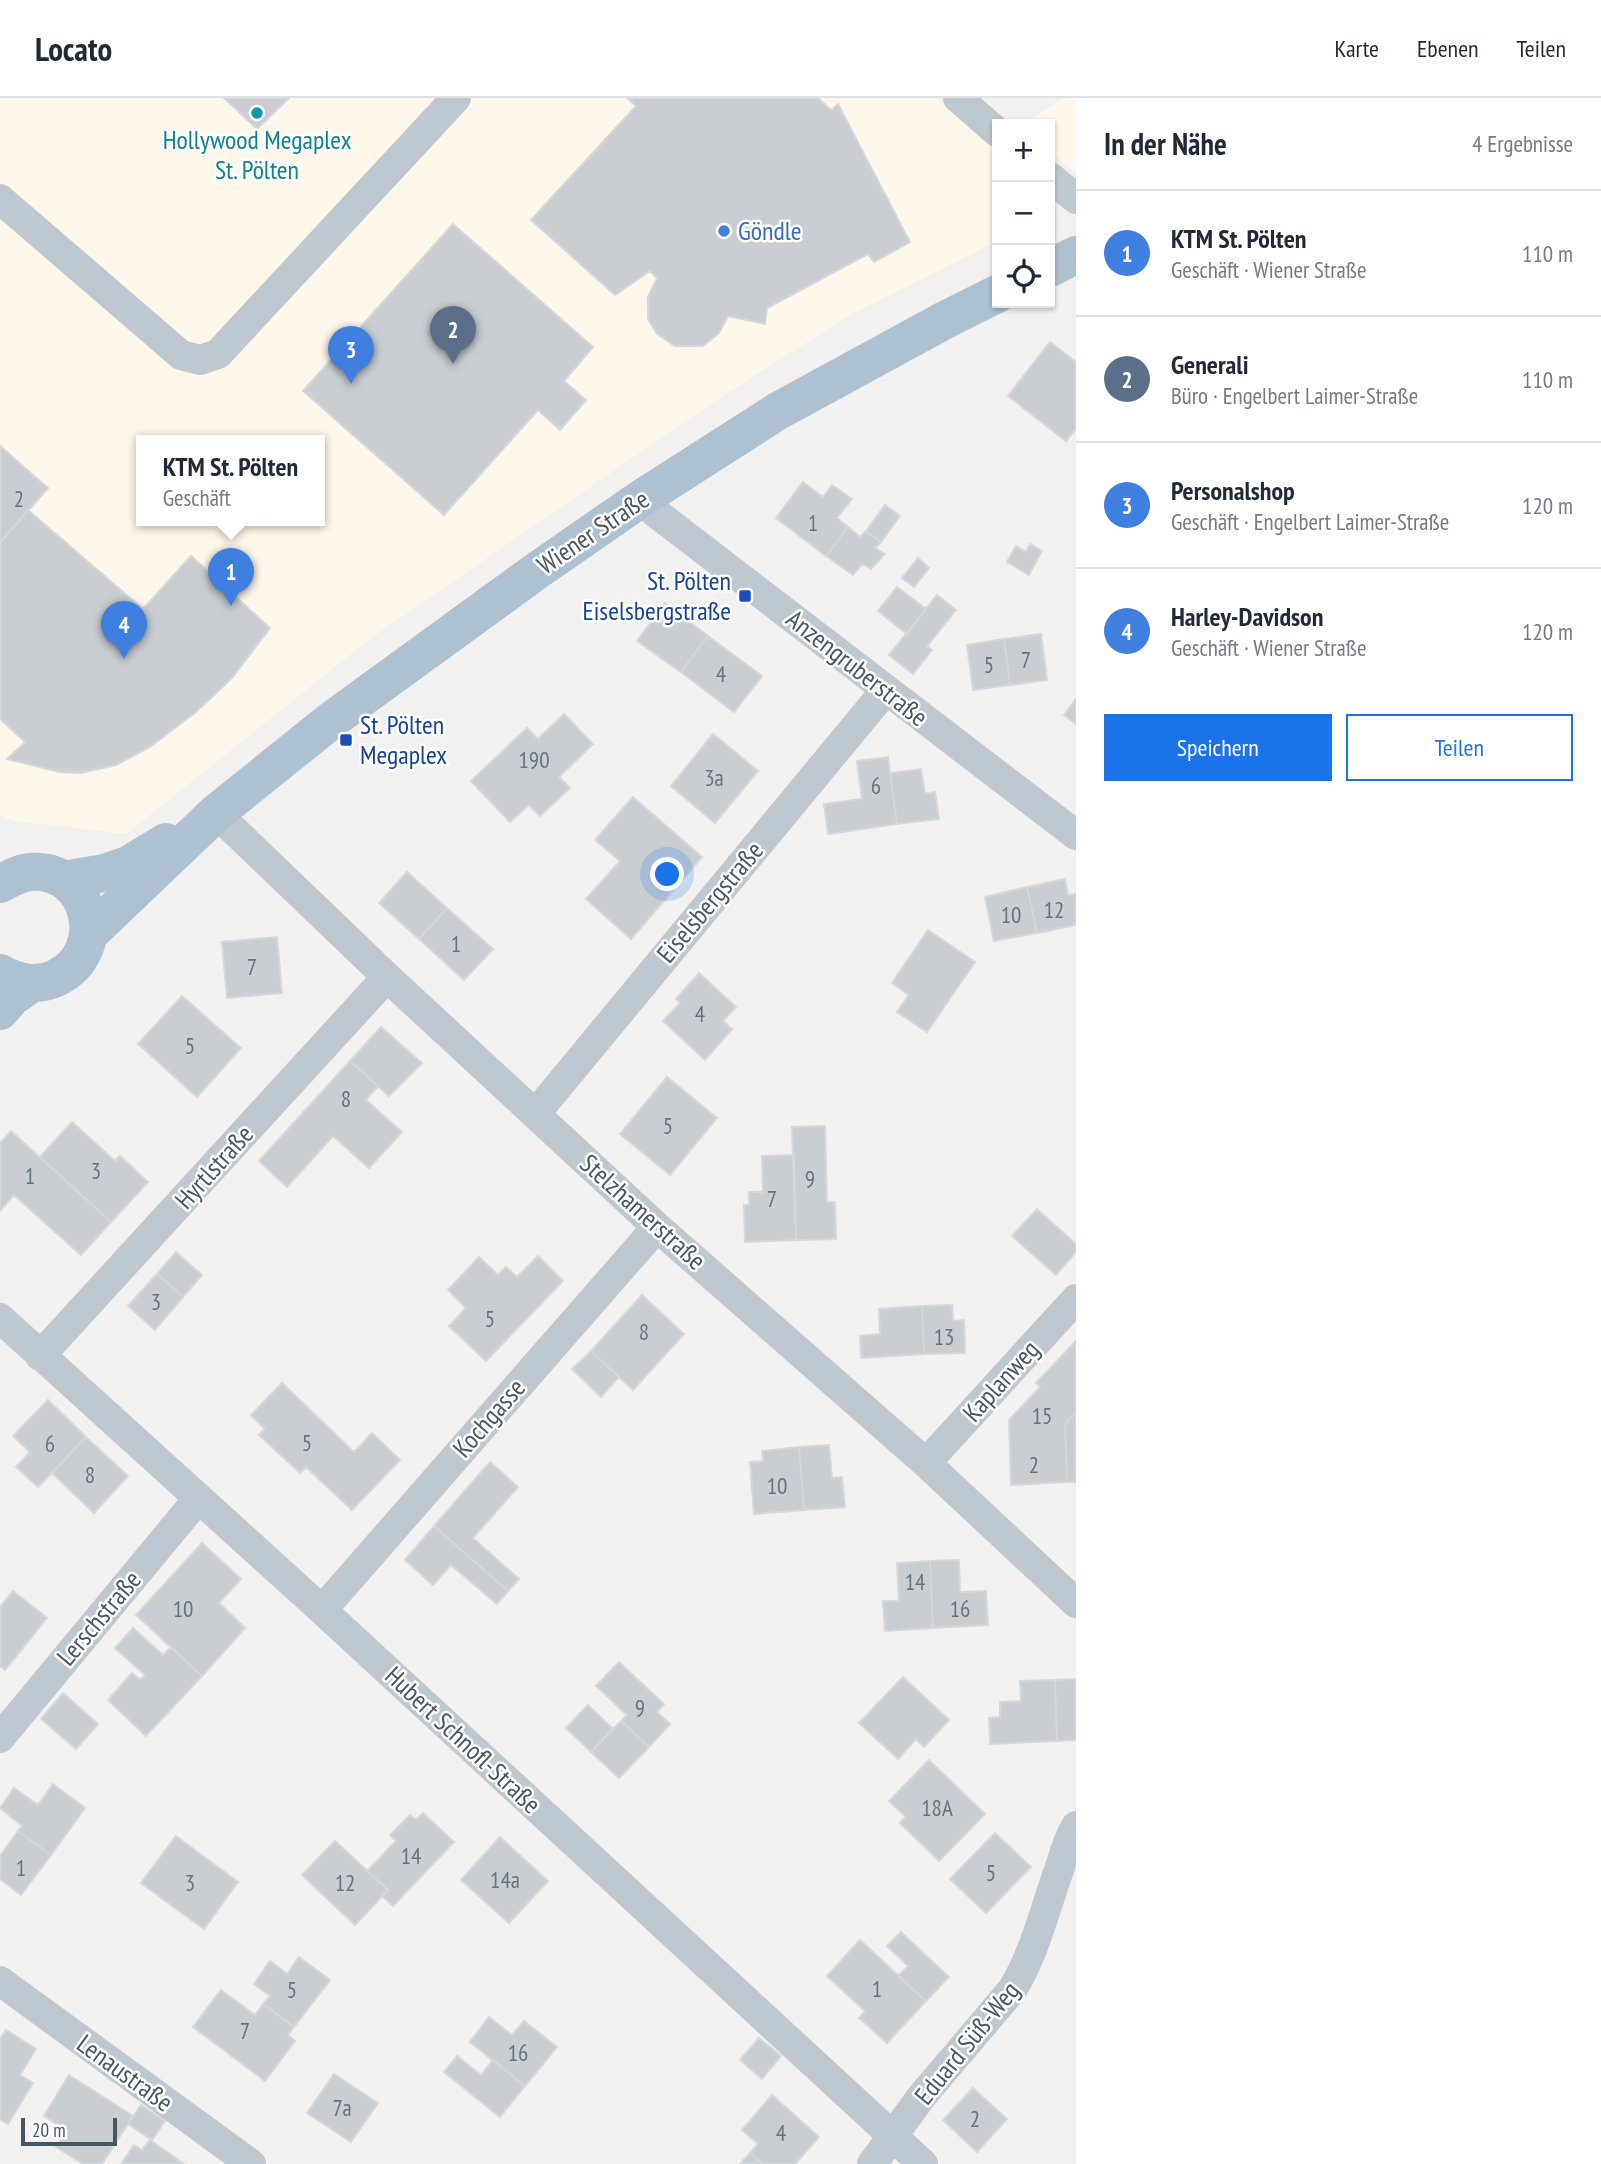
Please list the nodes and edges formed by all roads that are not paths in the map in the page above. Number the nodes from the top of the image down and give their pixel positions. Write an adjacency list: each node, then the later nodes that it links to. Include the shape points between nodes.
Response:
1 (456, 98): 5 (street, via 218,354 200,360 181,355)
2 (958, 98): 3 (street)
3 (992, 128)
4 (1055, 181): 6 (street)
5 (0, 199)
6 (1076, 199)
7 (1076, 255): 8 (main road)
8 (1055, 266)
9 (992, 296): 10 (main road, Wiener Straße, via 778,411)
10 (639, 500): 11 (street, Anzengruberstraße); 12 (main road, Wiener Straße, via 365,695)
11 (885, 691): 13 (street, Anzengruberstraße); 20 (street, Eiselsbergstraße)
12 (216, 813): 14 (main road, Wiener Straße, via 128,865); 16 (main road, Wiener Straße); 17 (street, Stelzhamerstraße)
13 (1076, 835)
14 (64, 880): 15 (main road, via 29,872); 16 (main road, via 80,896)
15 (0, 884)
16 (89, 934): 18 (main road, via 84,954 67,973 50,981)
17 (387, 977): 20 (street, Stelzhamerstraße); 24 (street, Hyrtlstraße)
18 (15, 978): 19 (main road, via 12,997)
19 (0, 1011)
20 (536, 1113): 21 (street, Stelzhamerstraße)
21 (657, 1227): 25 (street, Stelzhamerstraße); 28 (street, Kochgasse)
22 (1076, 1299): 25 (street, Kaplanweg)
23 (0, 1318): 24 (street, Hubert Schnofl-Straße)
24 (40, 1356): 26 (street, Hubert Schnofl-Straße)
25 (926, 1463): 27 (street, Stelzhamerstraße)
26 (198, 1499): 28 (street, Hubert Schnofl-Straße); 29 (street, Lerschstraße)
27 (1076, 1603)
28 (322, 1610): 32 (street, Hubert Schnofl-Straße)
29 (0, 1738)
30 (1076, 1826): 32 (street, Eduard Süß-Weg, via 1021,1975)
31 (0, 1981): 33 (street, Lenaustraße)
32 (893, 2137): 34 (street, Eduard Süß-Weg); 35 (street, Hubert Schnofl-Straße)
33 (251, 2164)
34 (872, 2164)
35 (923, 2164)

